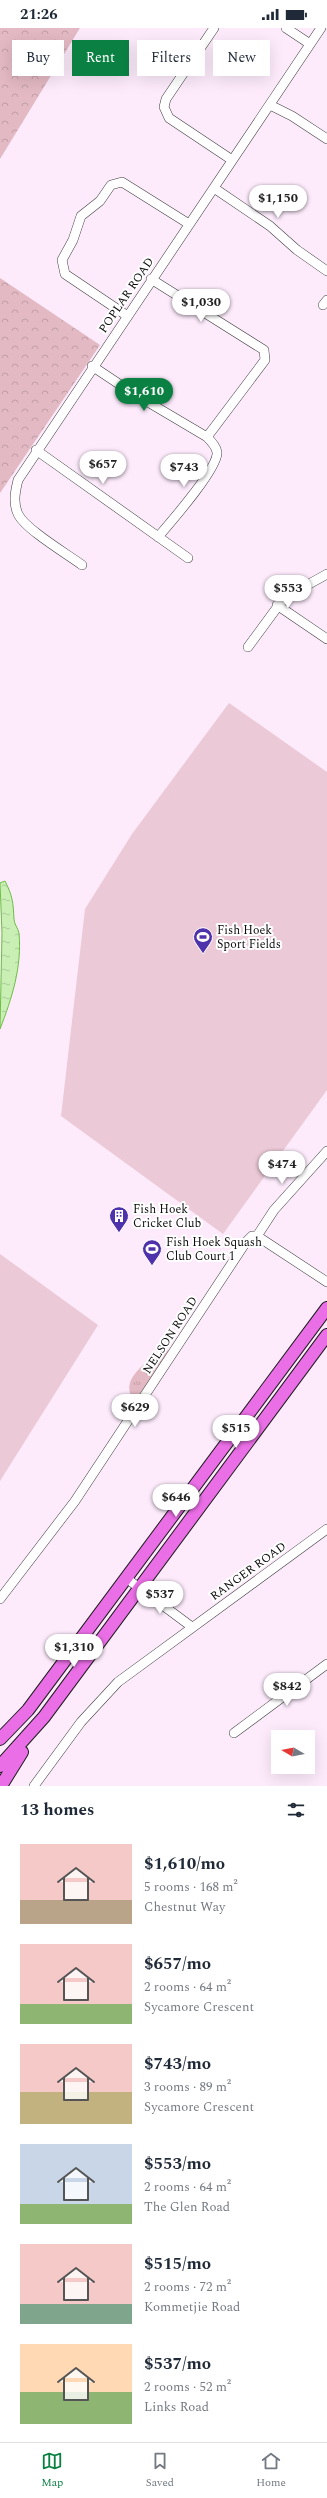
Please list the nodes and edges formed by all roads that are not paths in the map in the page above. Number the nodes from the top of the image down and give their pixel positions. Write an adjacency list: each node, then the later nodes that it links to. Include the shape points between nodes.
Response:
1 (214, 28): 7 (street, via 166,99 164,107 169,118)
2 (286, 28): 4 (street)
3 (321, 28): 4 (street, POPLAR ROAD)
4 (310, 44): 5 (street, POPLAR ROAD)
5 (270, 105): 6 (street); 7 (street, POPLAR ROAD)
6 (325, 134)
7 (232, 160): 8 (street, POPLAR ROAD)
8 (214, 188): 9 (street, POPLAR ROAD); 10 (street, via 270,226 297,250)
9 (189, 224): 11 (street, POPLAR ROAD); 12 (street, via 122,182 111,185 100,201 81,216 73,240 62,260 62,270)
10 (327, 271)
11 (151, 279): 12 (street, POPLAR ROAD); 14 (street, via 264,350 265,360)
12 (126, 315): 13 (street, POPLAR ROAD)
13 (92, 366): 14 (street); 15 (street, POPLAR ROAD)
14 (207, 436): 16 (street, via 217,452 213,466)
15 (36, 450): 16 (street); 18 (street, POPLAR ROAD, via 18,480 14,498 18,515 28,526)
16 (158, 537): 17 (street)
17 (188, 558)
18 (82, 565)
19 (327, 574): 20 (street, via 289,593)
20 (277, 605): 21 (street); 22 (street)
21 (327, 639)
22 (248, 647)
23 (327, 1151): 24 (street, NELSON ROAD, via 279,1205)
24 (257, 1236): 25 (street); 31 (street, NELSON ROAD, via 252,1236 246,1242 74,1501)
25 (327, 1282)
26 (327, 1308): 29 (main road)
27 (327, 1334): 30 (main road)
28 (327, 1528): 32 (street, RANGER ROAD)
29 (126, 1578): 30 (street); 36 (main road, via 28,1710)
30 (140, 1587): 32 (street); 34 (main road)
31 (0, 1599)
32 (192, 1627): 39 (street, RANGER ROAD, via 113,1687 81,1722)
33 (327, 1664): 35 (street)
34 (44, 1717): 37 (main road); 38 (main road)
35 (234, 1733)
36 (0, 1740)
37 (0, 1766)
38 (1, 1786)
39 (34, 1786)

